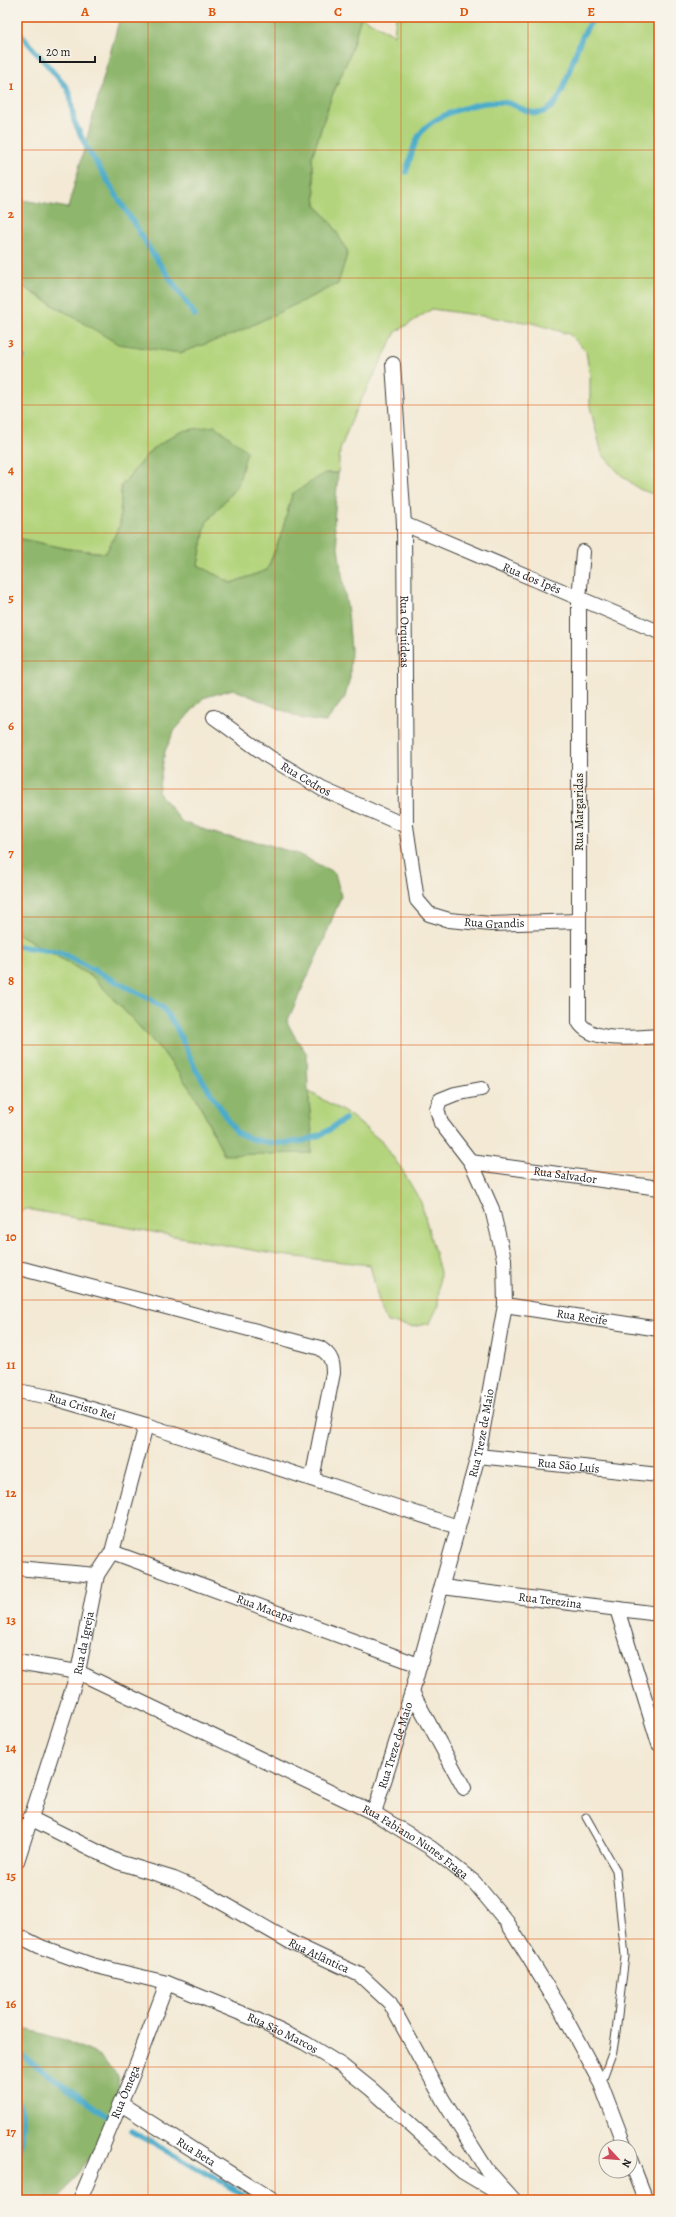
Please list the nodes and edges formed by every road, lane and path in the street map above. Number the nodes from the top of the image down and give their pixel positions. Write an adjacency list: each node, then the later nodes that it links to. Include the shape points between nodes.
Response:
1 (393, 364): 2 (street, Rua Orquídeas)
2 (404, 524): 4 (street, Rua dos Ipês); 7 (street, Rua Orquídeas)
3 (583, 552): 4 (street, Rua Margaridas)
4 (579, 599): 5 (street, Rua dos Ipês); 9 (street, Rua Margaridas)
5 (659, 632)
6 (214, 717): 7 (street, Rua Cedros, via 269,757 322,789)
7 (406, 826): 8 (street, Rua Orquídeas)
8 (417, 900): 9 (street, Rua Grandis, via 430,914 449,920 491,924)
9 (579, 921): 10 (street, Rua Margaridas, via 579,1022 583,1028 591,1034 624,1038)
10 (659, 1036)
11 (481, 1089): 12 (street, Rua Treze de Maio, via 440,1100 437,1109 444,1129)
12 (471, 1162): 13 (street, Rua Salvador); 15 (street, Rua Treze de Maio, via 492,1209 500,1235 504,1259)
13 (659, 1188)
14 (17, 1270): 21 (street, via 23,1269 325,1351 330,1355 333,1373)
15 (505, 1305): 16 (street, Rua Recife); 19 (street, Rua Treze de Maio)
16 (659, 1329)
17 (17, 1391): 18 (street, Rua Cristo Rei, via 50,1397)
18 (146, 1424): 21 (street, Rua Cristo Rei); 23 (street, Rua da Igreja)
19 (478, 1456): 20 (street, Rua São Luís); 22 (street, Rua Treze de Maio)
20 (659, 1475)
21 (312, 1479): 22 (street, Rua Cristo Rei)
22 (458, 1527): 26 (street, Rua Treze de Maio)
23 (112, 1552): 25 (street, Rua da Igreja); 30 (street, Rua Macapá)
24 (17, 1568): 25 (street)
25 (97, 1575): 31 (street, Rua da Igreja)
26 (442, 1588): 27 (street, Rua Terezina); 30 (street, Rua Treze de Maio)
27 (617, 1609): 28 (street, Rua Terezina); 33 (street)
28 (659, 1614)
29 (17, 1662): 31 (street, Rua Fabiano Nunes Fraga)
30 (419, 1665): 32 (street, Rua Treze de Maio)
31 (78, 1672): 35 (street, Rua Fabiano Nunes Fraga); 37 (street, Rua da Igreja)
32 (412, 1692): 34 (street); 35 (street, Rua Treze de Maio)
33 (659, 1744)
34 (464, 1788)
35 (374, 1813): 41 (street, Rua Fabiano Nunes Fraga, via 431,1848 474,1882 507,1922 534,1964)
36 (586, 1817): 41 (lane, via 616,1870 625,1956 616,2032)
37 (30, 1818): 38 (street, Rua da Igreja); 48 (street, Rua Atlântica, via 118,1862 174,1879 200,1890 294,1944 360,1974 390,2003 443,2100 487,2170)
38 (17, 1861)
39 (17, 1935): 40 (street, Rua São Marcos, via 41,1947 92,1965)
40 (167, 1983): 42 (street, Rua Ômega); 47 (street, Rua São Marcos, via 255,2019 305,2043 341,2065 463,2172)
41 (601, 2084): 43 (street, Rua Fabiano Nunes Fraga)
42 (121, 2104): 45 (street, Rua Ômega); 46 (street, Rua Beta)
43 (622, 2139)
44 (638, 2179): 49 (street)
45 (80, 2200)
46 (272, 2200)
47 (509, 2200)
48 (514, 2200)
49 (646, 2200)

